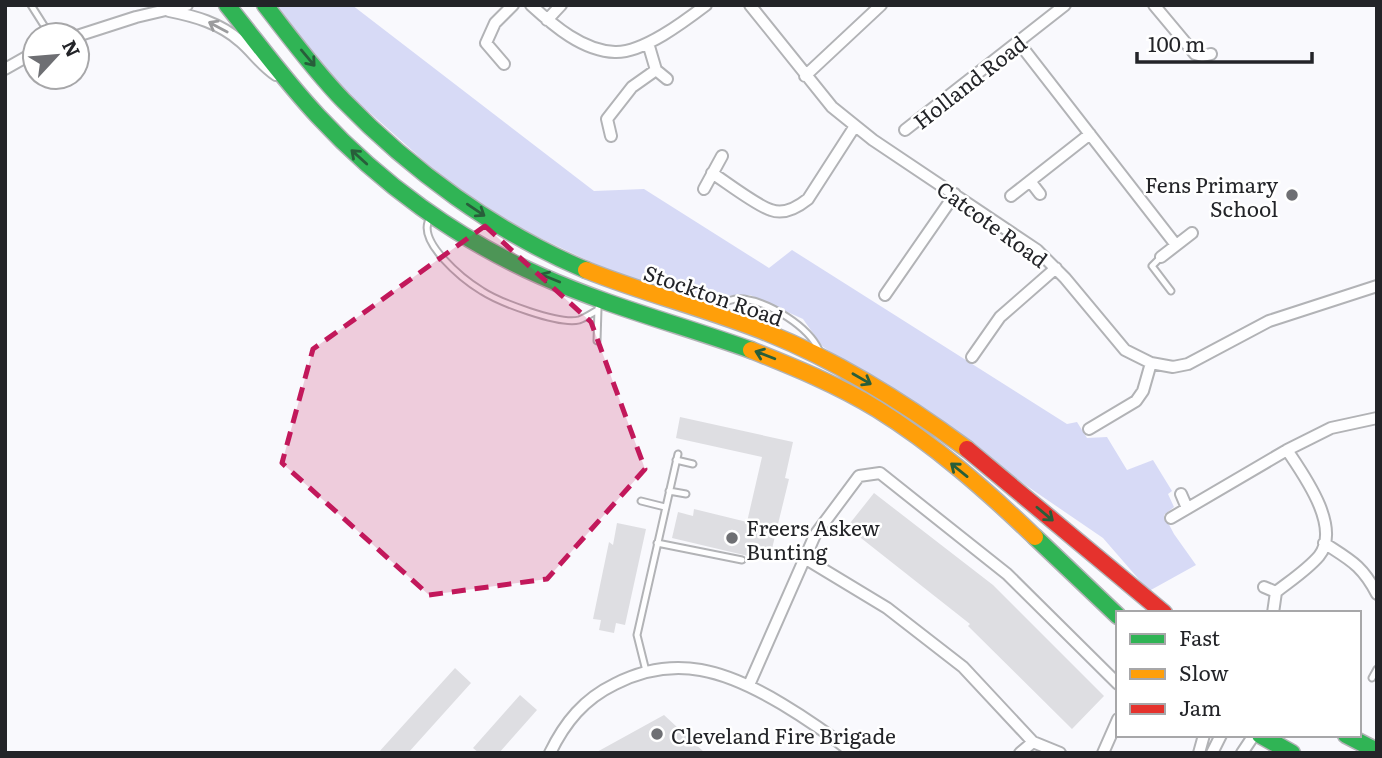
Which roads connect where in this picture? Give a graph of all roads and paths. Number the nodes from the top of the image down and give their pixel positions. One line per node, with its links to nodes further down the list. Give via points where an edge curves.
1 (31, 5): 15 (lane)
2 (187, 5): 13 (street)
3 (227, 5): 26 (highway, Stockton Road)
4 (265, 5): 47 (highway, Stockton Road, one-way to 47, via 353,110 449,191 559,258)
5 (513, 5): 21 (street, via 495,23 486,43)
6 (531, 5): 14 (street)
7 (561, 5): 14 (street)
8 (706, 5): 17 (street)
9 (750, 5): 24 (street, Catcote Road)
10 (881, 5): 24 (street)
11 (1065, 5): 18 (street, Holland Road)
12 (1154, 5): 19 (street, via 1195,54)
13 (171, 8): 16 (street); 26 (street, one-way to 13, via 220,27)
14 (547, 20): 17 (street, via 574,39 617,53)
15 (41, 21)
16 (91, 31)
17 (648, 43): 23 (street)
18 (1019, 43): 28 (street, Holland Road); 29 (street)
19 (1211, 54)
20 (21, 60): 22 (street)
21 (504, 64)
22 (5, 69)
23 (656, 70): 25 (street); 30 (street, via 632,87 601,120)
24 (805, 76): 27 (street, Catcote Road)
25 (667, 79)
26 (290, 84): 38 (highway, Stockton Road, one-way to 26, via 377,173)
27 (855, 126): 32 (street, via 808,199 797,207 771,210); 35 (street, Catcote Road)
28 (905, 130)
29 (1090, 134): 33 (street); 40 (street)
30 (611, 136)
31 (722, 156): 32 (street)
32 (712, 173): 34 (street)
33 (1030, 181): 36 (street); 37 (street)
34 (704, 189)
35 (955, 194): 42 (street, Catcote Road); 45 (street)
36 (1040, 194)
37 (1011, 196)
38 (433, 215): 46 (highway, Stockton Road, one-way to 38, via 517,265); 46 (lane, via 427,223 428,236 446,263 483,292 537,315 578,321)
39 (1192, 233): 40 (street)
40 (1177, 245): 41 (street)
41 (1161, 257): 44 (lane, via 1152,266)
42 (1056, 268): 49 (street, via 1000,317 986,344); 51 (street, Catcote Road, via 1125,350)
43 (1377, 286): 51 (street, Catcote Road, via 1290,313 1188,364)
44 (1171, 291)
45 (885, 295)
46 (599, 304): 48 (lane); 72 (highway, Stockton Road, one-way to 46, via 963,473 874,408 772,357)
47 (708, 312): 50 (highway, Stockton Road); 50 (lane, via 725,301 744,299 770,308 813,338)
48 (597, 341)
49 (972, 356)
50 (822, 358): 70 (highway, Stockton Road, one-way to 70, via 957,441)
51 (1151, 363): 53 (street, via 1136,401)
52 (1377, 418): 54 (street, via 1331,428)
53 (1088, 429)
54 (1287, 450): 61 (street); 64 (street, via 1319,501)
55 (693, 464): 56 (lane, via 677,457)
56 (669, 491): 57 (lane); 60 (lane)
57 (686, 494)
58 (1181, 494): 61 (street)
59 (641, 501): 60 (lane)
60 (665, 507): 63 (lane)
61 (1187, 508): 62 (street)
62 (1171, 518)
63 (657, 543): 66 (lane); 74 (lane, via 637,635)
64 (1324, 543): 68 (street, via 1320,554); 69 (street, via 1354,561)
65 (806, 559): 76 (street, via 815,535 859,476 880,473 1007,574); 77 (street); 83 (street, via 887,608 964,667)
66 (742, 560)
67 (1264, 587): 68 (street)
68 (1276, 592): 71 (street)
69 (1377, 594)
70 (1162, 611)
71 (1273, 611)
72 (1116, 614)
73 (1377, 669): 75 (lane)
74 (646, 671): 77 (street, via 687,667 717,672); 85 (street, via 588,700 560,732)
75 (1372, 678)
76 (1116, 682)
77 (748, 685): 86 (street)
78 (1116, 724): 89 (street)
79 (1220, 737): 90 (street)
80 (1253, 737): 91 (street)
81 (1264, 737): 92 (highway)
82 (1350, 737): 84 (highway)
83 (1033, 742): 87 (street); 88 (street)
84 (1377, 751)
85 (551, 753)
86 (853, 753)
87 (1020, 753)
88 (1060, 753)
89 (1103, 753)
90 (1212, 753)
91 (1242, 753)
92 (1293, 753)

